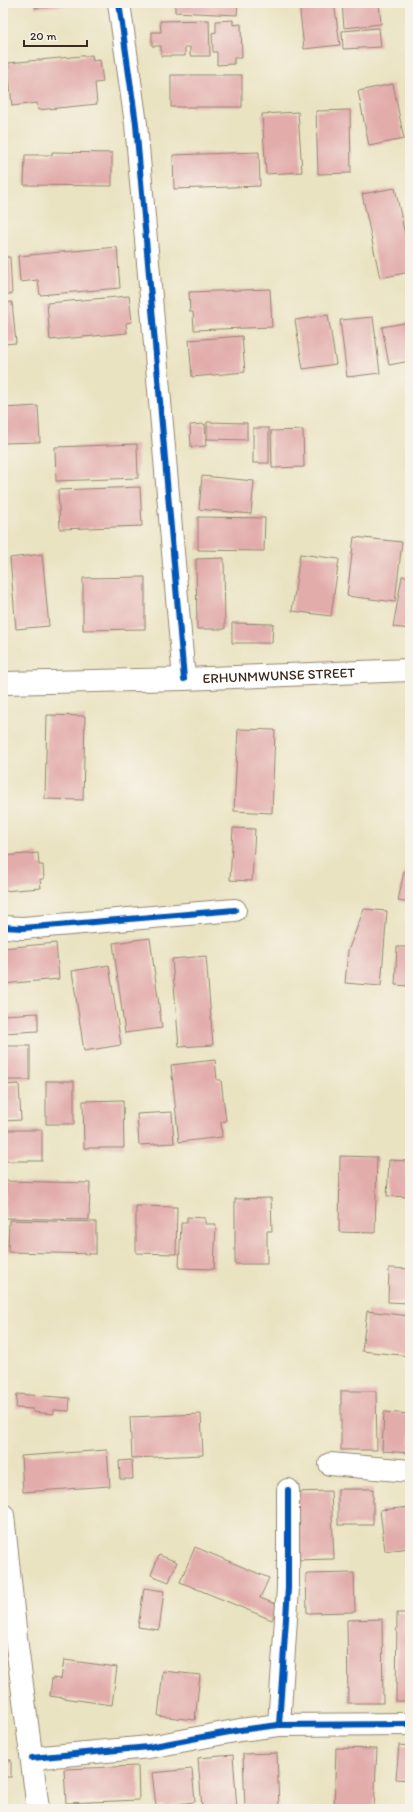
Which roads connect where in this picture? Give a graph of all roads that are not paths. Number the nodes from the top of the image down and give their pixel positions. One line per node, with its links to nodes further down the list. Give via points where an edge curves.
1 (119, 3): 3 (street, via 136,124)
2 (410, 670): 3 (street, ERHUNMWUNSE STREET)
3 (184, 678): 4 (street, ERHUNMWUNSE STREET)
4 (3, 683)
5 (235, 910): 6 (street, via 23,928)
6 (3, 927)
7 (330, 1464): 8 (street)
8 (410, 1471)
9 (288, 1490): 13 (street, via 288,1588)
10 (3, 1515): 11 (street)
11 (9, 1640): 14 (street)
12 (410, 1724): 13 (street)
13 (279, 1725): 14 (street, via 149,1747)
14 (32, 1758): 15 (street)
15 (38, 1809)

